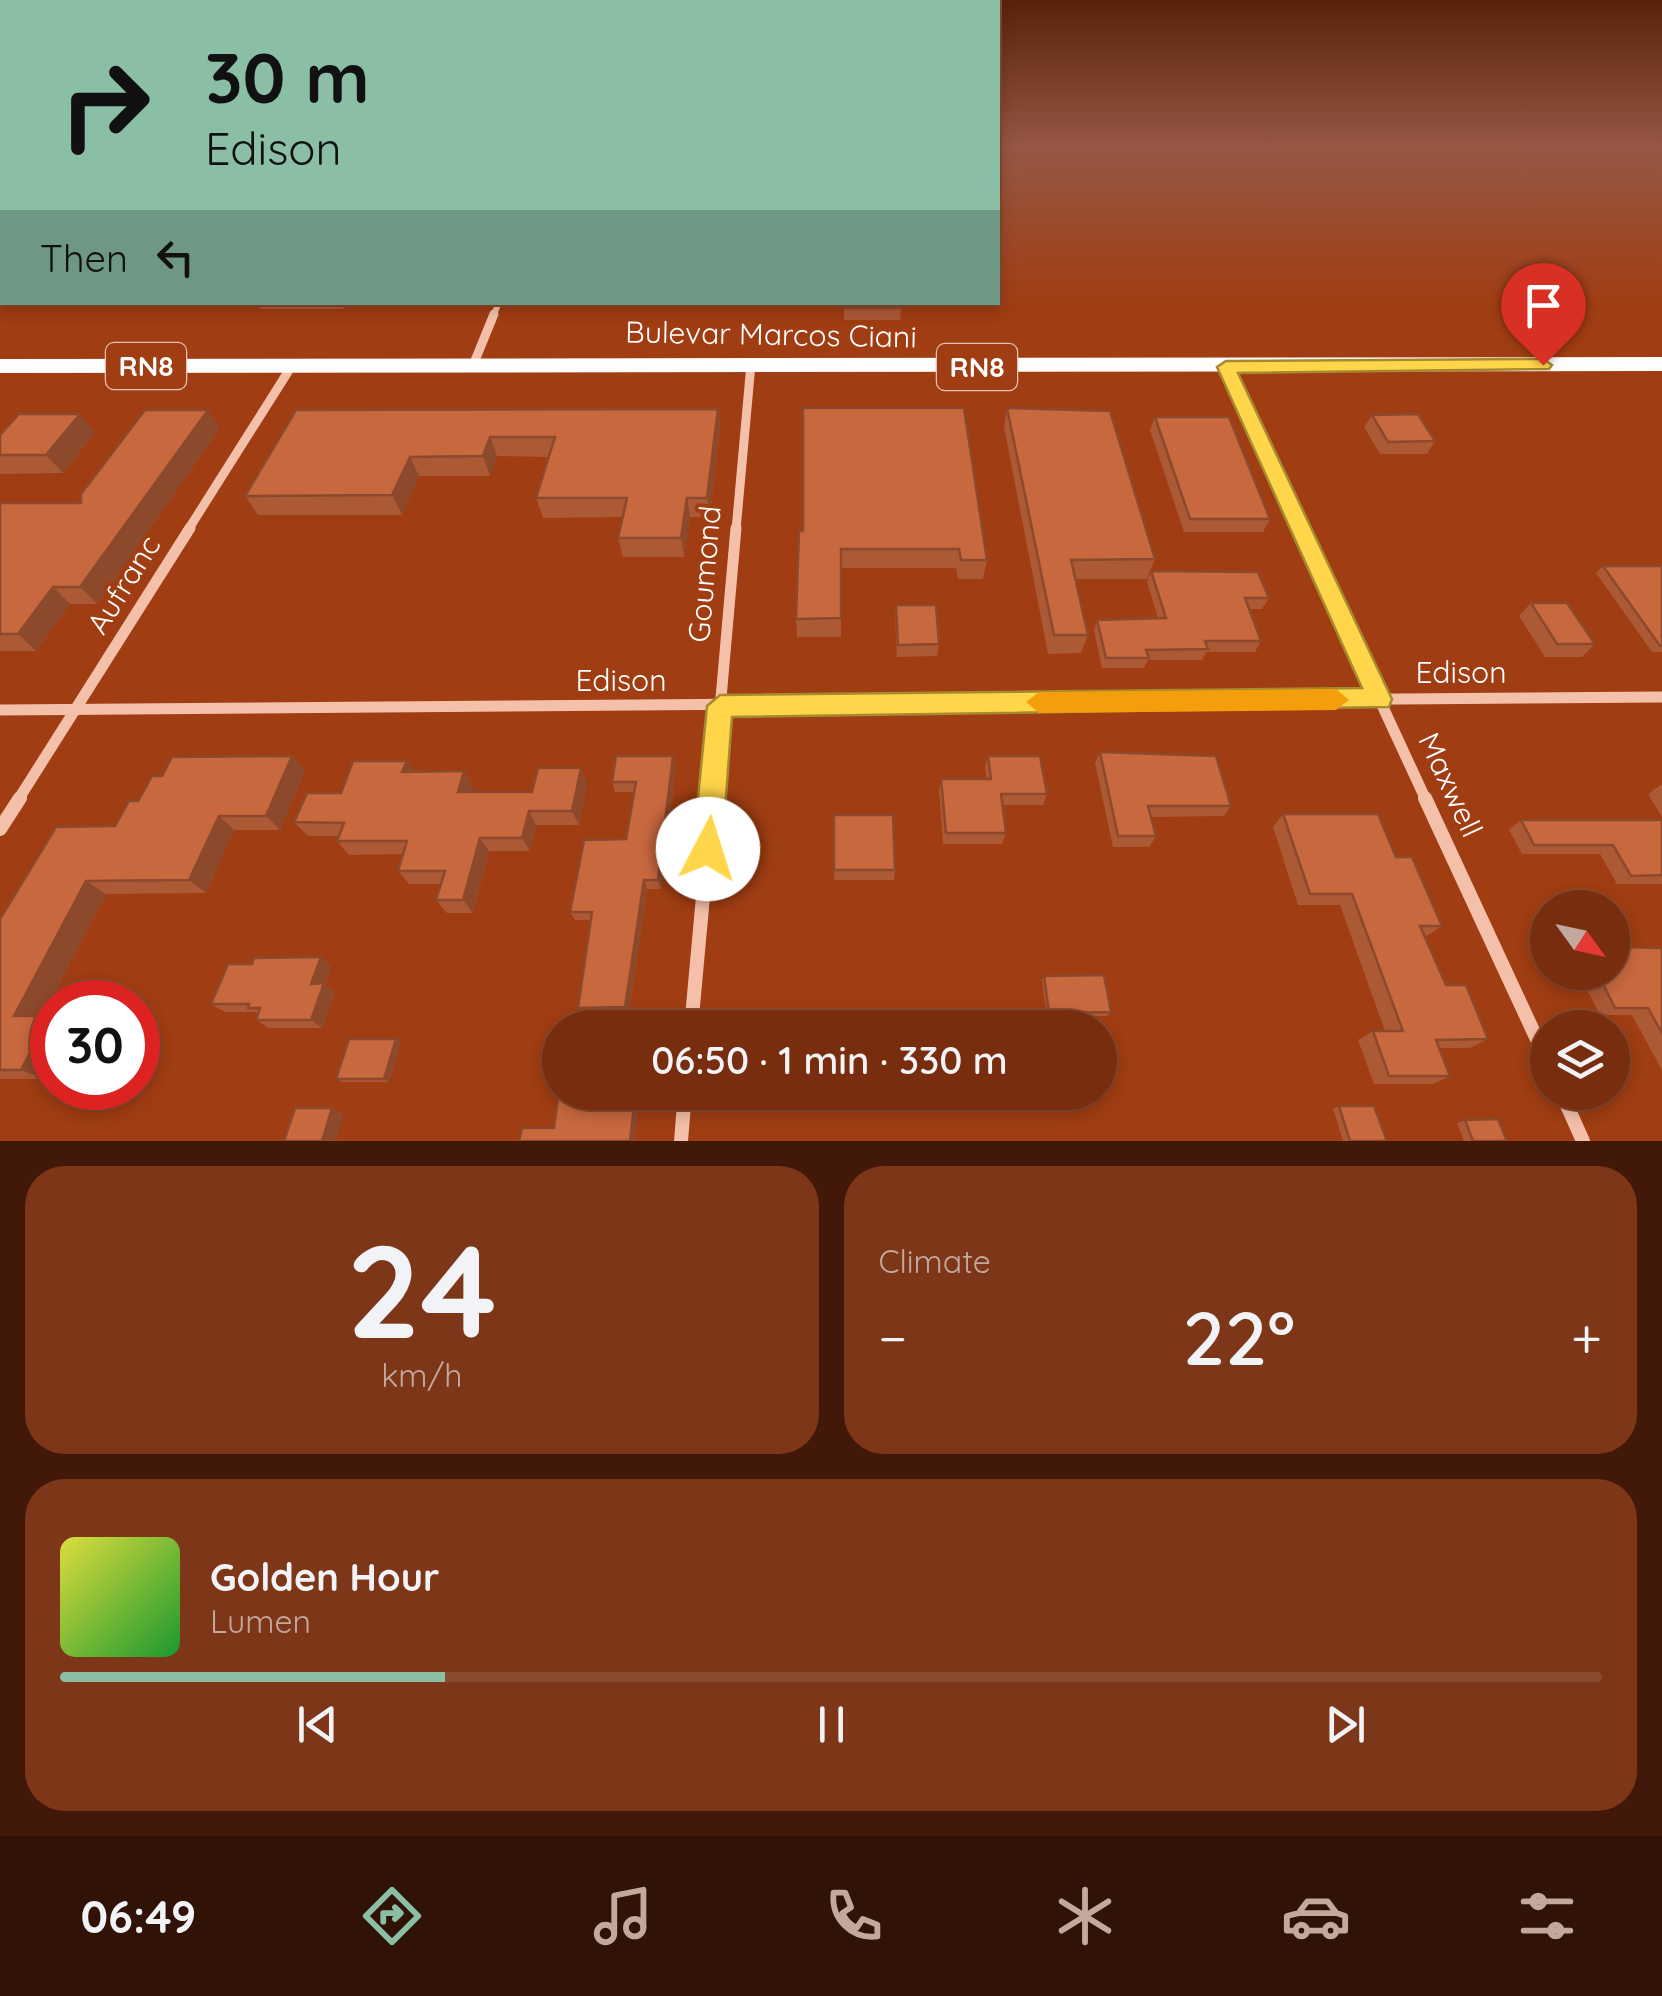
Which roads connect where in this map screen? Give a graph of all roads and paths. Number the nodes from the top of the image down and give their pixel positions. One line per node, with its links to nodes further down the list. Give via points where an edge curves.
1 (499, 305): 2 (street)
2 (474, 363): 3 (highway, Bulevar Marcos Ciani / RN8); 6 (highway, Bulevar Marcos Ciani / RN8)
3 (751, 364): 7 (highway, Bulevar Marcos Ciani / RN8); 10 (street, Goumond)
4 (1662, 364): 7 (highway, Bulevar Marcos Ciani / RN8)
5 (0, 366): 6 (highway, Bulevar Marcos Ciani / RN8)
6 (291, 367): 12 (street, Aufranc)
7 (1226, 367): 9 (street, Maxwell)
8 (1662, 696): 9 (street, Edison)
9 (1380, 699): 10 (street, Edison); 15 (street, Maxwell)
10 (720, 706): 12 (street, Edison); 14 (street, Goumond)
11 (0, 710): 12 (street, Edison)
12 (75, 710): 13 (street, Aufranc)
13 (0, 829)
14 (693, 1010)
15 (1530, 1024)
16 (684, 1110): 18 (street)
17 (1569, 1110): 19 (street)
18 (681, 1141)
19 (1584, 1141)

